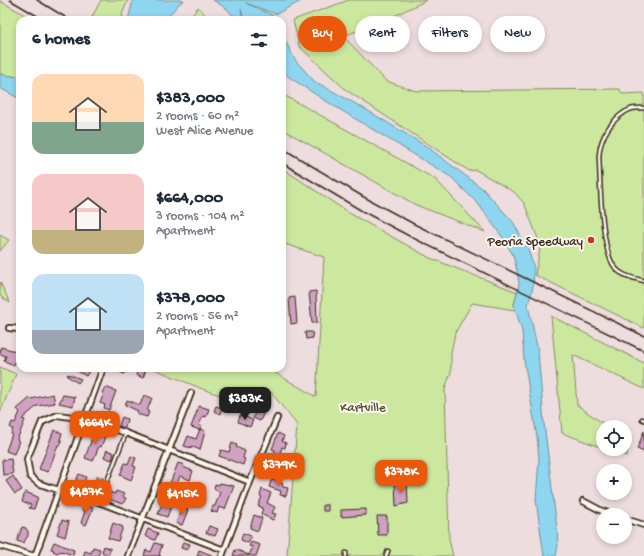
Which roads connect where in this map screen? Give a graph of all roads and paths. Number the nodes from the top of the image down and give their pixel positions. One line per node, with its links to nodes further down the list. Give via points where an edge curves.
1 (644, 108): 2 (lane, via 632,109 618,117 606,131 599,148 602,212 607,250 614,266 624,275)
2 (644, 281)
3 (9, 328): 4 (street)
4 (16, 329)
5 (102, 372): 8 (street)
6 (191, 393): 10 (street)
7 (277, 418): 11 (street)
8 (85, 419): 9 (street); 12 (street); 12 (street, via 58,415 42,422 27,459 30,476 38,483)
9 (126, 433): 10 (street); 14 (lane)
10 (168, 450): 11 (street); 16 (street)
11 (250, 482): 20 (street)
12 (59, 490): 14 (street); 22 (street)
13 (583, 501): 15 (street)
14 (99, 502): 16 (street)
15 (596, 508)
16 (142, 520): 20 (street); 23 (street)
17 (632, 521): 18 (street)
18 (644, 525)
19 (0, 546): 22 (street)
20 (224, 550): 24 (street)
21 (388, 551): 25 (lane)
22 (35, 556)
23 (128, 556)
24 (222, 556)
25 (386, 556)

